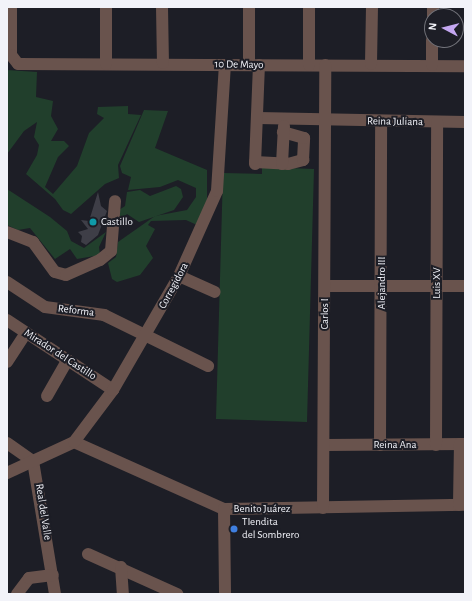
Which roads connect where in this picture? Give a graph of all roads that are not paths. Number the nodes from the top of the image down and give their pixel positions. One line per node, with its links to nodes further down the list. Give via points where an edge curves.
1 (11, 7): 7 (street)
2 (106, 7): 10 (street)
3 (162, 7): 9 (street)
4 (249, 7): 13 (street)
5 (309, 7): 14 (street)
6 (372, 7): 11 (street)
7 (9, 26): 10 (street, 10 De Mayo, via 14,61 27,64)
8 (432, 48): 16 (street)
9 (163, 63): 10 (street, 10 De Mayo); 12 (street, 10 De Mayo)
10 (106, 64)
11 (371, 64): 15 (street, 10 De Mayo); 16 (street, 10 De Mayo)
12 (225, 65): 13 (street, 10 De Mayo); 28 (street, Corregidora, via 216,191)
13 (254, 65): 14 (street, 10 De Mayo); 18 (street)
14 (309, 65): 15 (street, 10 De Mayo)
15 (325, 65): 20 (street, Carlos I)
16 (432, 65): 17 (street, 10 De Mayo)
17 (465, 66)
18 (258, 118): 19 (street, Reina Juliana); 25 (street, via 255,163)
19 (284, 119): 20 (street, Reina Juliana); 24 (street)
20 (325, 120): 21 (street, Reina Juliana); 30 (street, Carlos I)
21 (382, 122): 22 (street, Reina Juliana); 31 (street, Alejandro III)
22 (437, 122): 23 (street, Reina Juliana); 32 (street, Luis XV)
23 (465, 122)
24 (283, 132): 25 (street); 25 (street, via 302,135 305,142 300,163)
25 (282, 164)
26 (115, 201): 27 (street, via 111,251 100,260 66,275 56,272 33,242)
27 (7, 232)
28 (179, 276): 34 (street); 37 (street, Corregidora)
29 (7, 282): 37 (street, Reforma, via 45,307 104,315)
30 (325, 286): 31 (street); 48 (street, Carlos I)
31 (382, 286): 32 (street); 45 (street, Alejandro III)
32 (438, 286): 33 (street); 46 (street, Luis XV)
33 (465, 286)
34 (215, 292)
35 (7, 320): 36 (street, Mirador del Castillo)
36 (26, 333): 38 (street, Mirador del Castillo); 39 (street)
37 (147, 336): 40 (street, Reforma); 41 (street, Corregidora)
38 (67, 361): 41 (street, Mirador del Castillo); 42 (street)
39 (7, 362)
40 (208, 366)
41 (113, 390): 43 (street, Corregidora)
42 (46, 396)
43 (74, 442): 49 (street, Corregidora); 53 (street, Benito Juárez)
44 (7, 443): 49 (street)
45 (380, 444): 46 (street, Reina Ana); 48 (street, Reina Ana)
46 (436, 444): 47 (street, Reina Ana)
47 (462, 444): 51 (street)
48 (325, 445): 52 (street, Carlos I)
49 (33, 461): 50 (street, Corregidora); 56 (street, Real del Valle)
50 (7, 473)
51 (462, 505): 52 (street, Benito Juárez)
52 (323, 508): 53 (street, Benito Juárez)
53 (224, 509): 61 (street)
54 (88, 554): 55 (street)
55 (121, 566): 59 (street); 60 (street)
56 (53, 575): 57 (street, via 29,578); 58 (street, Real del Valle)
57 (16, 594)
58 (55, 594)
59 (123, 594)
60 (177, 594)
61 (225, 594)

